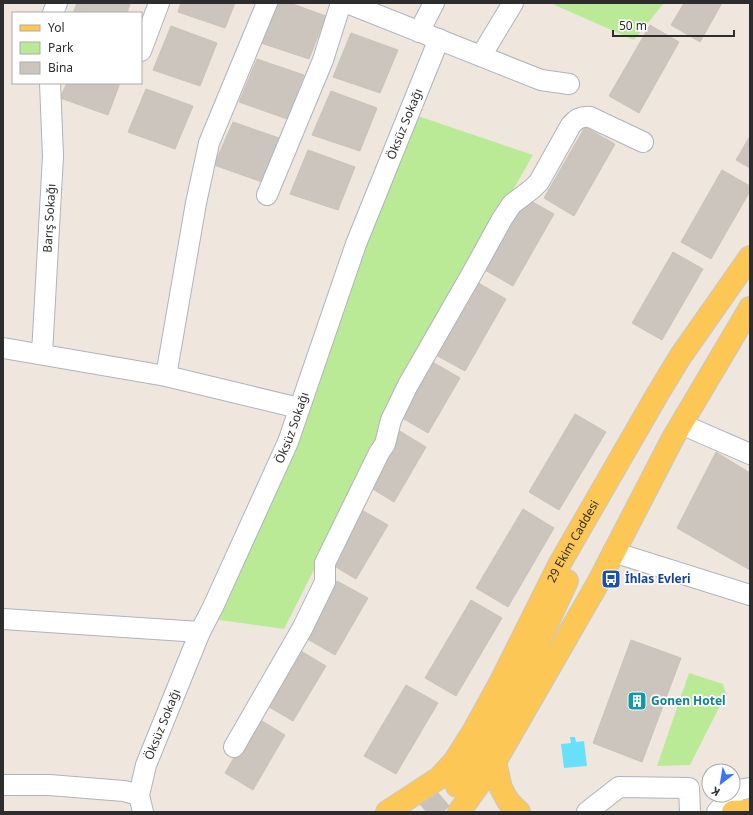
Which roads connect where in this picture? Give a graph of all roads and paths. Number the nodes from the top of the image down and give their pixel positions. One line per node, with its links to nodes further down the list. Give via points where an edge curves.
1 (58, 3): 8 (street)
2 (159, 3): 11 (street)
3 (267, 3): 21 (street, via 209,143)
4 (342, 3): 16 (street, via 324,60)
5 (347, 3): 9 (street)
6 (434, 3): 9 (street)
7 (513, 3): 12 (street)
8 (54, 12)
9 (419, 32): 10 (street)
10 (439, 40): 12 (street); 22 (street, Öksüz Sokağı, via 356,244)
11 (142, 48)
12 (481, 56): 14 (street, via 541,80)
13 (50, 84): 20 (street, Barış Sokağı, via 53,156)
14 (569, 84)
15 (643, 142): 30 (street, via 590,117 578,118 571,125 539,182 512,204 408,385 391,420 385,444 325,563 325,582 302,629)
16 (267, 195)
17 (750, 257): 25 (main road, 29 Ekim Caddesi, via 680,358)
18 (750, 308): 23 (main road)
19 (3, 348): 20 (street)
20 (42, 354): 21 (street)
21 (166, 376): 22 (street)
22 (299, 408): 29 (street, Öksüz Sokağı, via 288,442)
23 (681, 424): 24 (street); 26 (main road)
24 (750, 454)
25 (622, 455): 33 (main road, via 596,519 520,680 480,754); 37 (main road, 29 Ekim Caddesi, via 559,565 500,683 454,762 439,778)
26 (613, 552): 27 (street); 31 (main road, via 598,583)
27 (750, 595)
28 (3, 620): 29 (street)
29 (200, 632): 35 (street, Öksüz Sokağı, via 146,765)
30 (234, 747)
31 (495, 762): 38 (main road); 39 (main road, via 508,801)
32 (3, 785): 35 (street, via 49,785 124,791)
33 (457, 786)
34 (750, 788): 42 (street, via 738,790)
35 (141, 804)
36 (750, 811): 43 (main road)
37 (387, 812)
38 (459, 812)
39 (519, 812)
40 (587, 812): 41 (street, via 620,787 690,788)
41 (690, 812)
42 (718, 812)
43 (734, 812)

